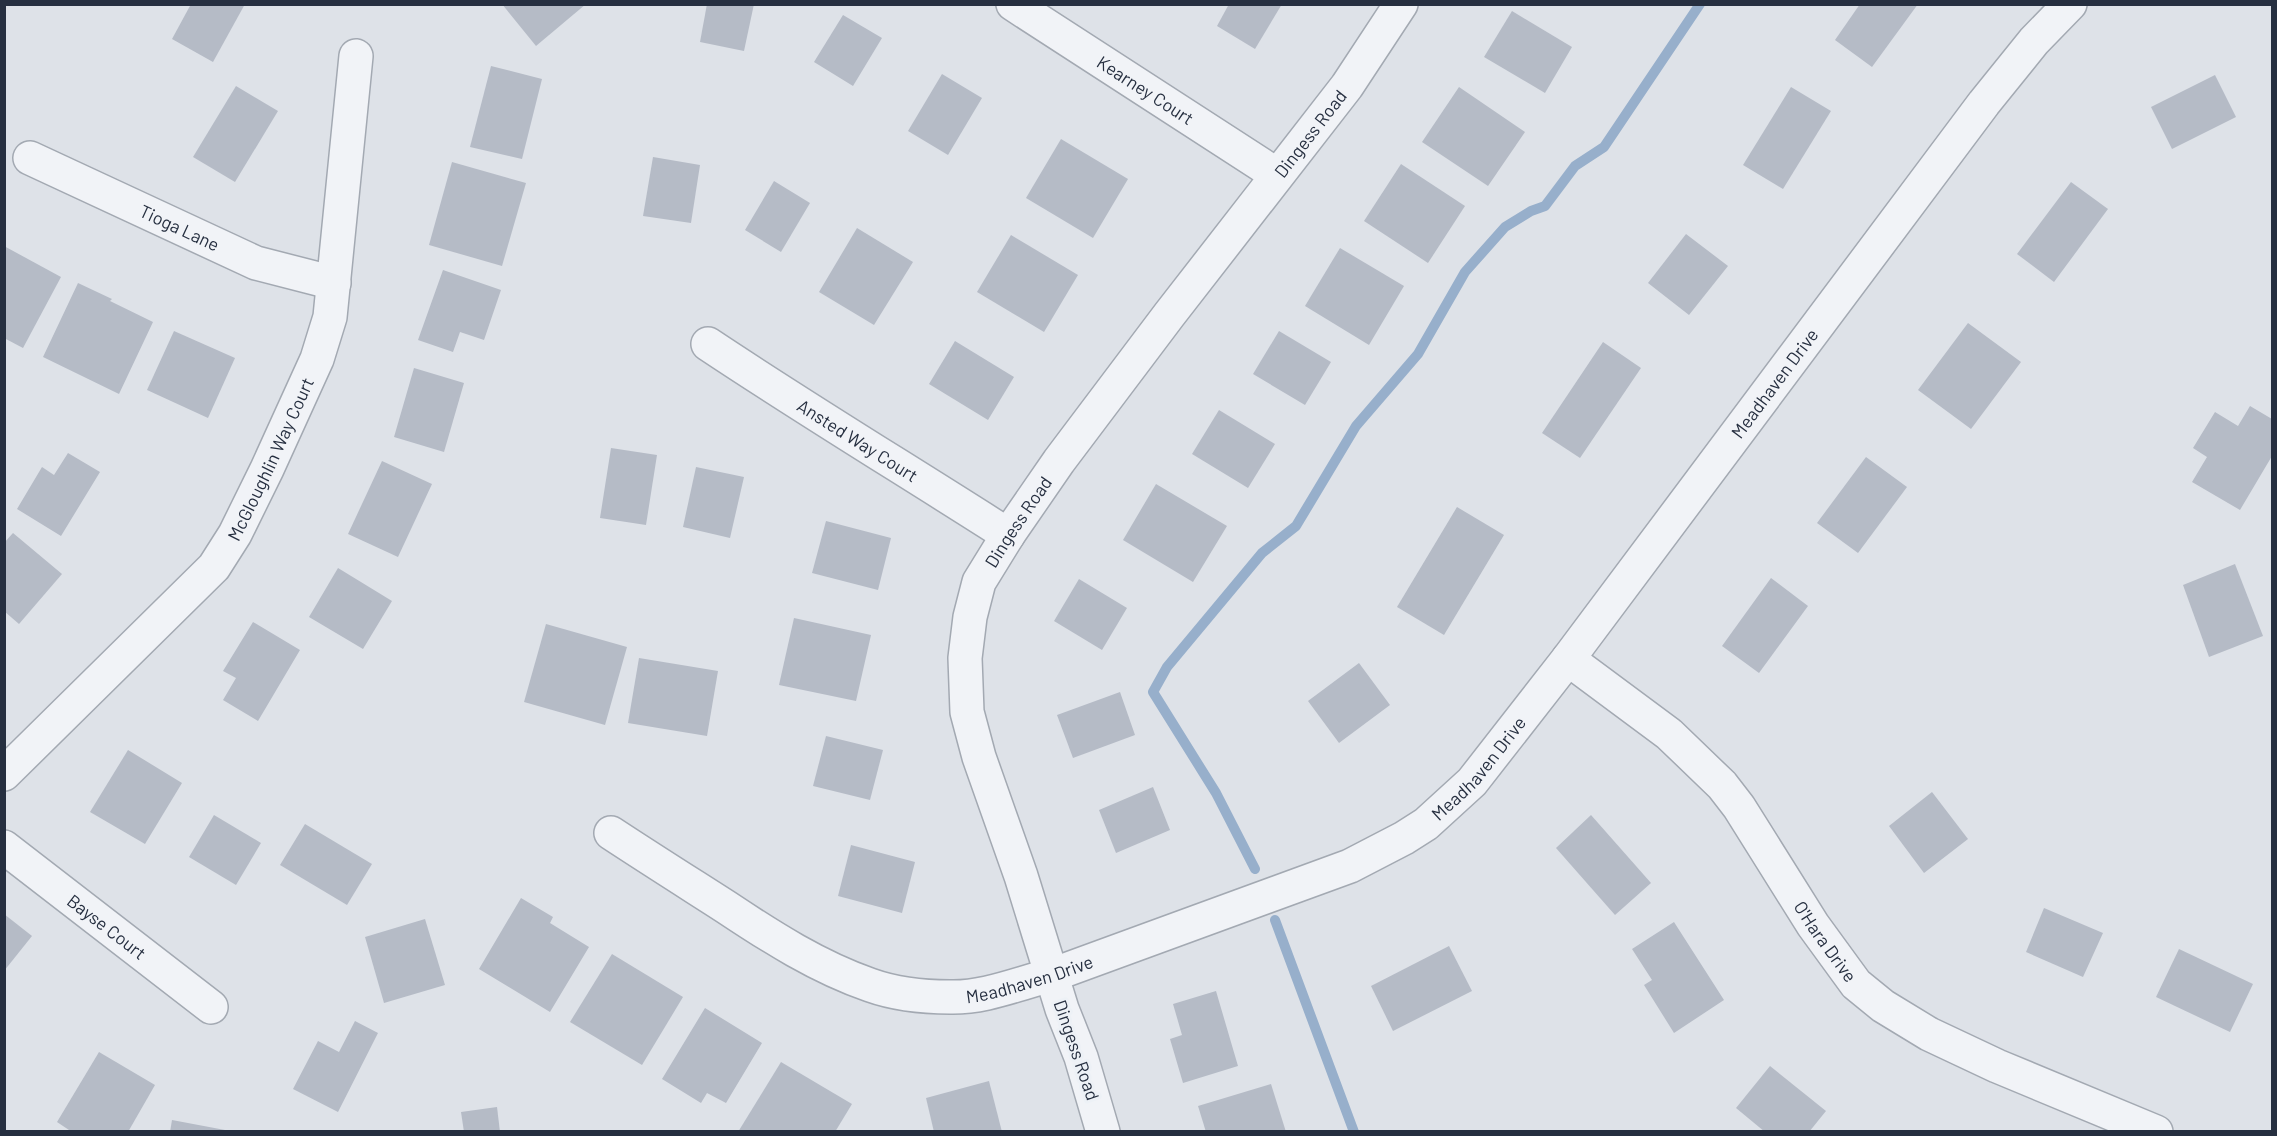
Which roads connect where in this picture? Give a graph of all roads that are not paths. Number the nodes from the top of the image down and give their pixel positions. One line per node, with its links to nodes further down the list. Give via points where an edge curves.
1 (1013, 4): 6 (street, Kearney Court)
2 (1401, 4): 6 (street, Dingess Road, via 1347,86)
3 (2070, 4): 10 (street, Meadhaven Drive, via 1984,103)
4 (356, 56): 7 (street, McGloughlin Way Court)
5 (30, 158): 7 (street, Tioga Lane, via 256,263)
6 (1277, 175): 9 (street, Dingess Road, via 1059,461)
7 (334, 283): 11 (street, McGloughlin Way Court, via 330,317 317,359 235,534 214,567)
8 (708, 344): 9 (street, Ansted Way Court)
9 (1008, 535): 14 (street, Dingess Road, via 979,582 970,617 965,658 967,712)
10 (1568, 659): 14 (street, Meadhaven Drive, via 1472,782 1426,824 1404,838 1350,866); 17 (street, O'Hara Drive, via 1669,734 1722,785 1813,925 1856,984 1883,1006 1929,1034 1997,1066)
11 (4, 774)
12 (611, 833): 14 (street, Meadhaven Drive, via 779,941 871,986 952,998 989,993)
13 (4, 847): 15 (street, Bayse Court)
14 (1052, 975): 16 (street, Dingess Road, via 1082,1057)
15 (211, 1007)
16 (1103, 1131)
17 (2156, 1131)

